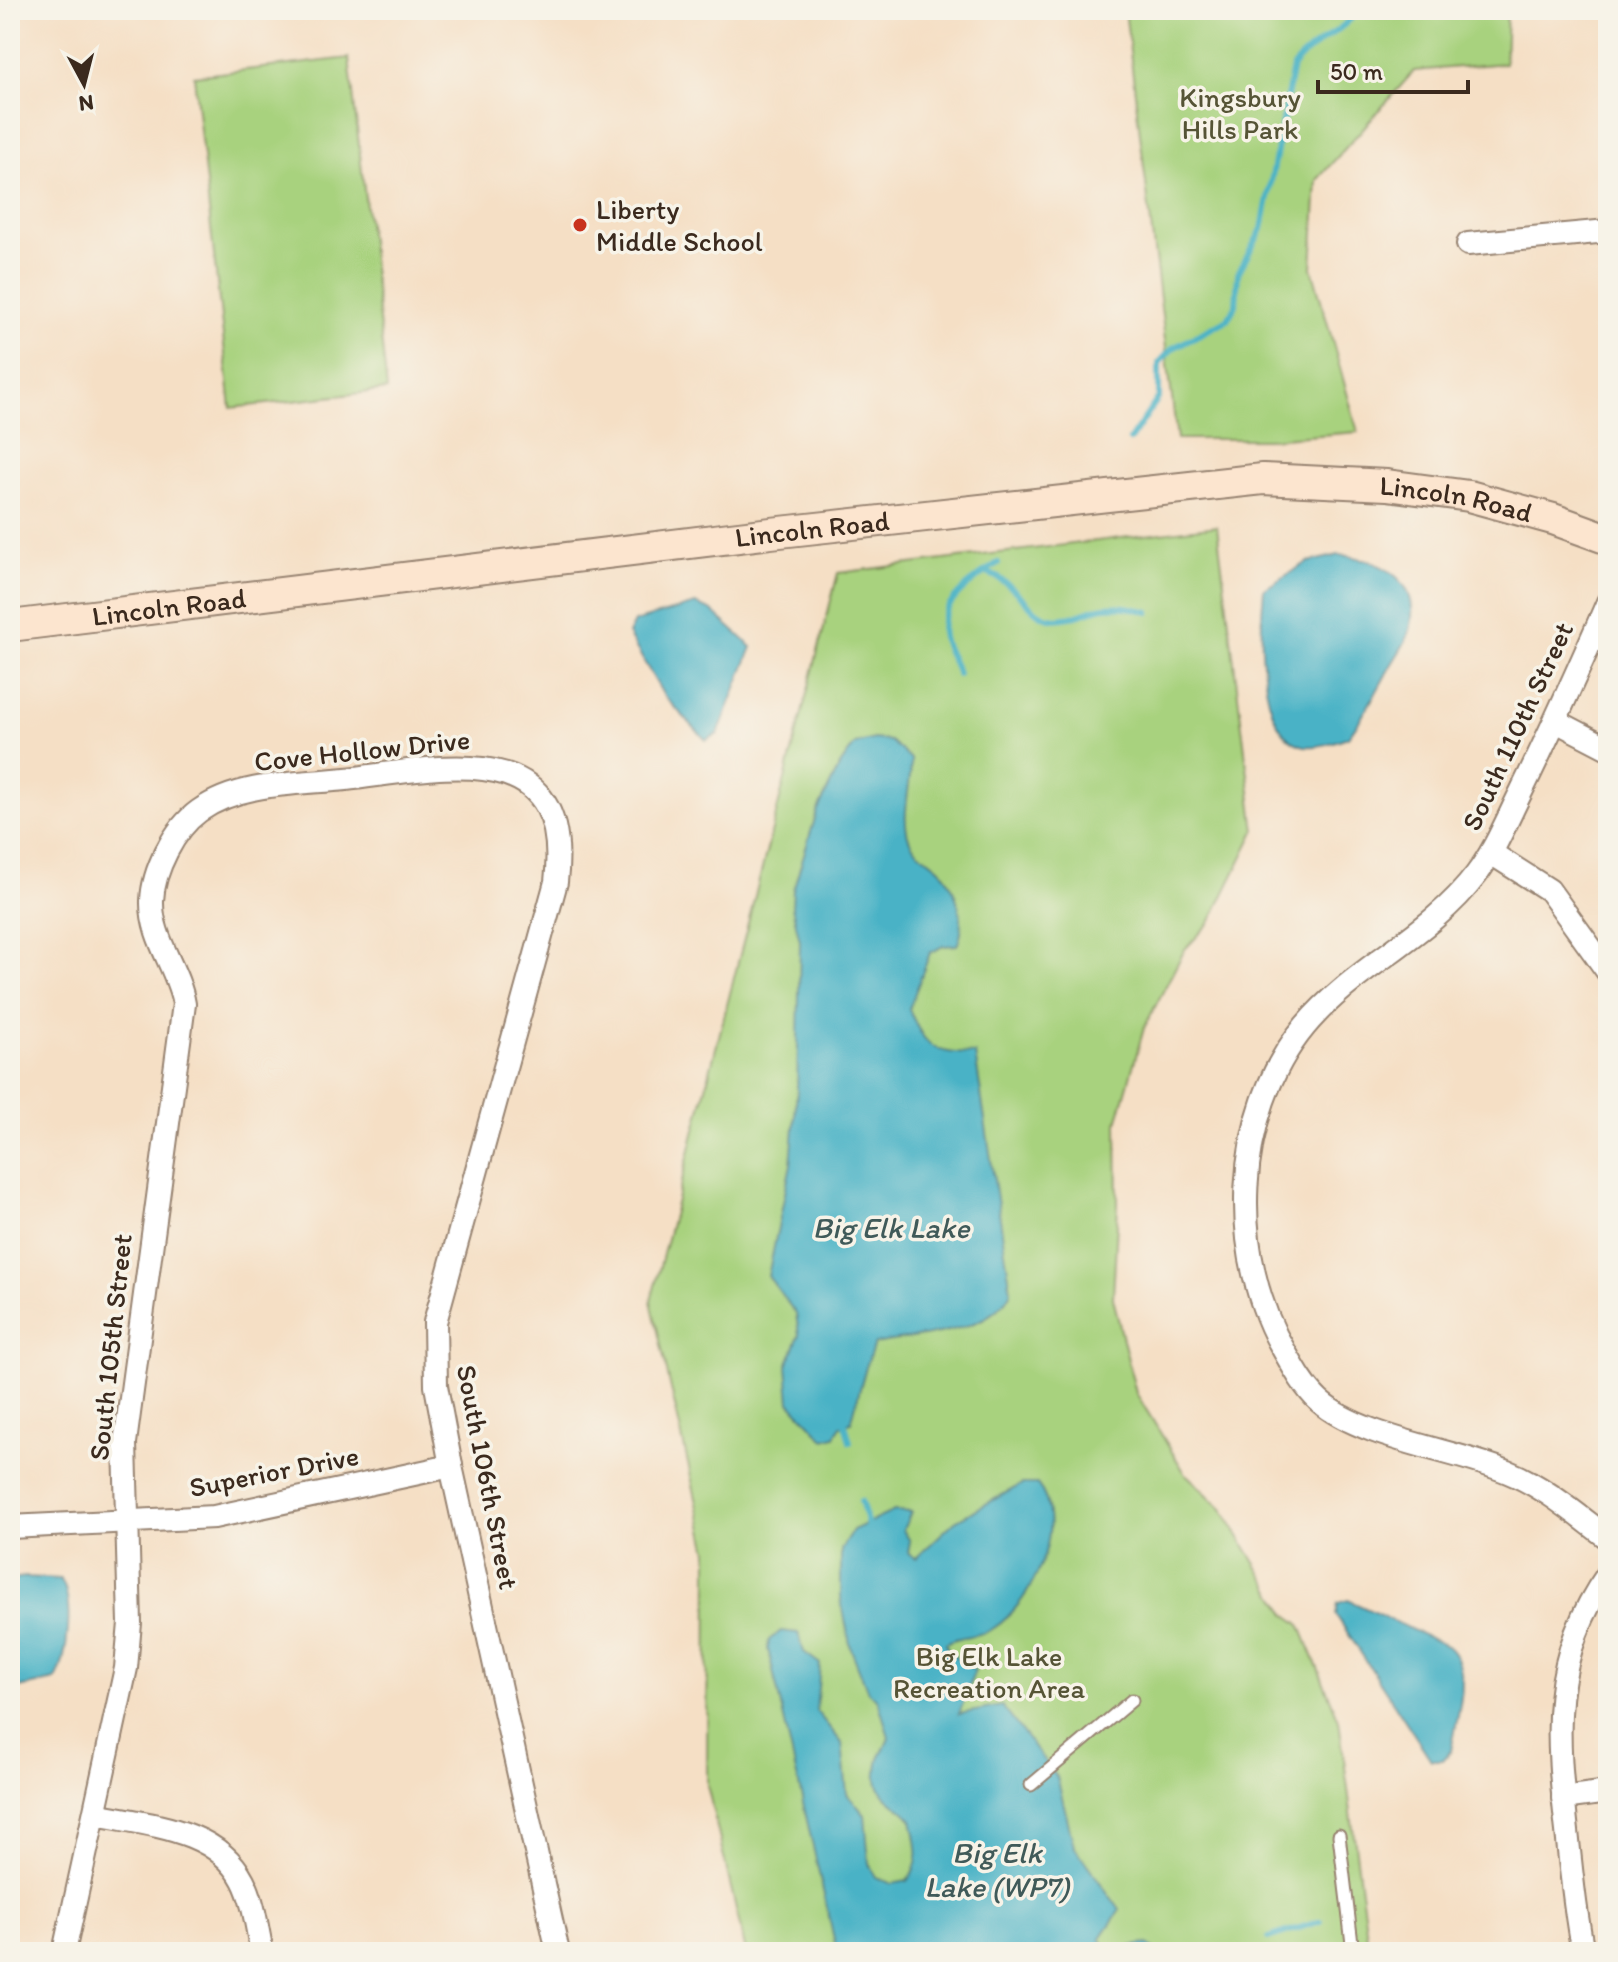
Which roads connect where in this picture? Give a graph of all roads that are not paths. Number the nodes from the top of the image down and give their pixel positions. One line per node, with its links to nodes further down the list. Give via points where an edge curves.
1 (1608, 231): 2 (street)
2 (1468, 244)
3 (1608, 539): 5 (street, Lincoln Road, via 1469,496 1387,485 1263,479 785,531)
4 (1608, 602): 6 (street, South 110th Street)
5 (10, 626)
6 (1556, 721): 7 (street); 10 (street, South 110th Street)
7 (1608, 748)
8 (532, 789): 9 (street, Cove Hollow Drive, via 511,775 466,765 234,793); 12 (street, South 106th Street, via 548,809 558,859 556,882 435,1322 436,1386)
9 (198, 812): 13 (street, South 105th Street, via 176,835 152,900 156,935 181,984 184,1004 125,1443)
10 (1491, 853): 11 (street, South 110th Street, via 1549,890); 15 (street, via 1451,905 1342,987 1304,1027 1273,1077 1254,1134 1245,1189 1251,1258 1274,1334 1319,1401 1370,1427 1533,1482)
11 (1608, 972)
12 (451, 1466): 13 (street, Superior Drive, via 214,1517); 25 (street, South 106th Street)
13 (129, 1522): 14 (street, Superior Drive); 21 (street, South 105th Street, via 126,1668)
14 (10, 1527)
15 (1608, 1538)
16 (1608, 1574): 20 (street, via 1585,1606 1562,1673 1557,1737)
17 (1132, 1700): 18 (lane)
18 (1031, 1785)
19 (1608, 1792): 20 (street)
20 (1563, 1798): 27 (street)
21 (96, 1814): 23 (street, South 105th Street); 24 (street, via 183,1832 209,1844 243,1880)
22 (1339, 1835): 26 (lane)
23 (64, 1952)
24 (262, 1952)
25 (558, 1952)
26 (1353, 1952)
27 (1583, 1952)

